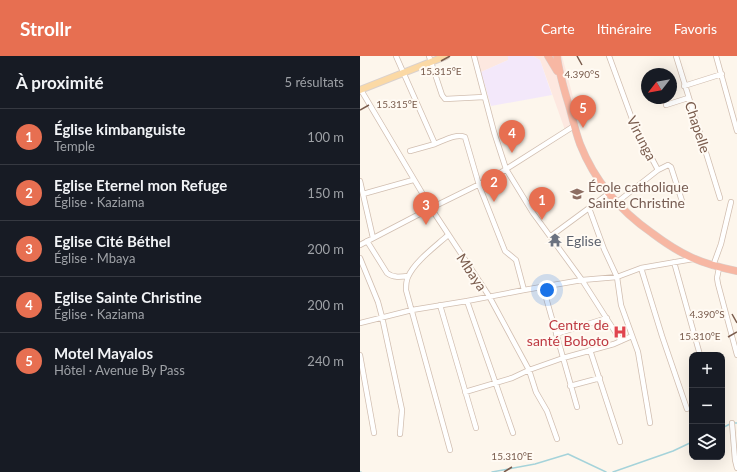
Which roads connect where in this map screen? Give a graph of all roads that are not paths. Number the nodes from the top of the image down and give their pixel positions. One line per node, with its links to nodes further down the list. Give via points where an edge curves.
1 (396, 56): 10 (street)
2 (446, 56): 9 (main road)
3 (474, 56): 15 (street)
4 (548, 56): 12 (highway)
5 (556, 56): 12 (highway)
6 (609, 56): 23 (street, Virunga, via 635,127)
7 (676, 56): 13 (street, Chapelle)
8 (716, 56): 11 (street)
9 (430, 59): 10 (main road); 15 (street, via 445,99)
10 (404, 73): 14 (main road); 20 (street)
11 (722, 74): 13 (street); 19 (street)
12 (561, 78): 18 (highway)
13 (684, 86): 16 (street, Chapelle)
14 (360, 90): 24 (street, Mbaya)
15 (484, 97): 22 (street)
16 (688, 98): 17 (street); 29 (street, Chapelle)
17 (666, 105)
18 (574, 126): 22 (street); 28 (highway, via 580,146)
19 (737, 131)
20 (435, 144): 21 (street); 26 (street, via 451,138 465,137)
21 (410, 151)
22 (506, 169): 26 (street); 36 (street, via 533,213)
23 (658, 170): 30 (street, via 668,165 672,167); 32 (street, Virunga)
24 (413, 180): 27 (street); 33 (street, Mbaya)
25 (360, 181): 27 (street)
26 (479, 185): 33 (street); 50 (street, via 505,251 516,260)
27 (363, 194): 37 (street)
28 (608, 194): 32 (highway); 34 (street)
29 (720, 198)
30 (682, 201)
31 (731, 202): 43 (street)
32 (616, 203): 41 (highway, via 635,222 673,249)
33 (430, 208): 35 (street, Mbaya); 37 (street)
34 (589, 208): 36 (street); 47 (street)
35 (448, 235): 46 (street, via 421,259); 51 (street, Mbaya)
36 (551, 236): 48 (street)
37 (373, 238): 38 (street)
38 (367, 241): 39 (street); 46 (street, via 390,276)
39 (360, 245)
40 (360, 258): 55 (street)
41 (693, 259): 42 (street, Mbaya); 43 (highway)
42 (674, 262): 44 (street, Mbaya); 62 (street)
43 (716, 267): 45 (highway); 64 (street, via 718,284)
44 (641, 268): 47 (street, Mbaya); 72 (street)
45 (737, 271)
46 (408, 276): 54 (street, via 406,290)
47 (617, 277): 48 (street, Mbaya); 59 (street, via 621,305)
48 (582, 280): 49 (street, Mbaya); 56 (street)
49 (542, 287): 50 (street, Mbaya); 58 (street)
50 (524, 290): 51 (street, Mbaya)
51 (489, 296): 52 (street); 66 (street)
52 (467, 301): 53 (street); 68 (street)
53 (440, 305): 54 (street); 70 (street)
54 (412, 310): 55 (street); 81 (street)
55 (382, 317): 57 (street); 78 (street, via 402,410)
56 (607, 318): 58 (street); 60 (street)
57 (360, 323)
58 (556, 334): 65 (street)
59 (632, 336): 60 (street); 73 (street, via 638,352)
60 (621, 341): 61 (street)
61 (590, 350): 65 (street); 67 (street)
62 (699, 352)
63 (360, 355): 76 (street)
64 (737, 355)
65 (563, 358): 66 (street); 69 (street)
66 (529, 370): 68 (street); 79 (street)
67 (600, 378): 69 (street); 80 (street)
68 (496, 383): 70 (street); 77 (street)
69 (570, 386): 71 (street)
70 (465, 392): 75 (street)
71 (577, 407)
72 (687, 409)
73 (650, 423)
74 (732, 424): 82 (street)
75 (476, 428)
76 (374, 433)
77 (513, 433)
78 (400, 434)
79 (557, 439)
80 (620, 442)
81 (450, 450)
82 (737, 468)

